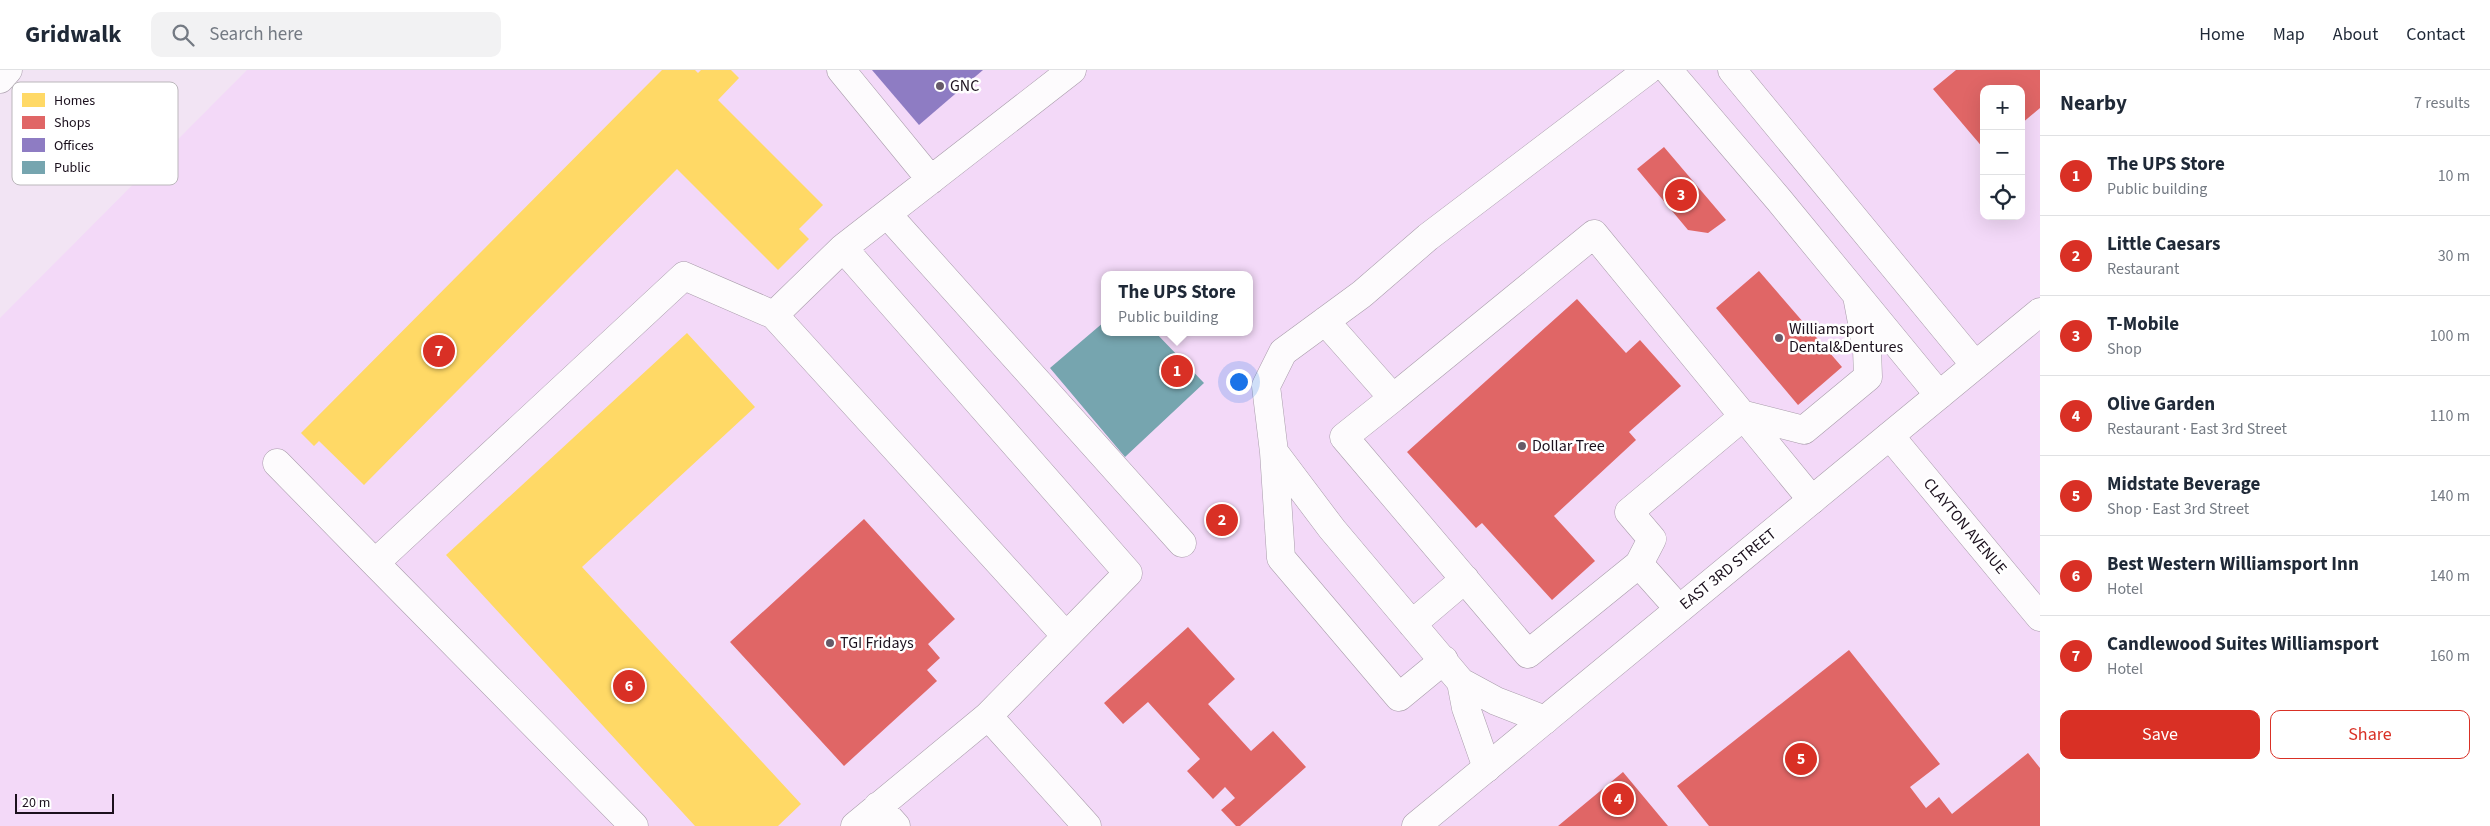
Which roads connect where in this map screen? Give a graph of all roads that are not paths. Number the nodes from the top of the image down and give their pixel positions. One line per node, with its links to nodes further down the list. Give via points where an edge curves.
1 (8, 70): 7 (main road)
2 (841, 70): 8 (main road)
3 (1072, 70): 8 (main road)
4 (1648, 70): 14 (main road, via 1436,231)
5 (1668, 70): 11 (main road)
6 (1732, 70): 15 (main road)
7 (0, 79)
8 (931, 180): 9 (main road)
9 (887, 214): 10 (main road); 23 (main road)
10 (843, 248): 13 (main road); 30 (main road, via 1128,573)
11 (1857, 294): 16 (main road); 18 (main road, via 1867,349 1868,377 1804,430)
12 (2040, 312): 15 (main road, EAST 3RD STREET)
13 (774, 315): 24 (main road, via 684,276); 30 (main road)
14 (1325, 321): 17 (main road); 20 (main road, via 1283,352 1266,386)
15 (1975, 365): 16 (main road, EAST 3RD STREET)
16 (1939, 395): 19 (main road, EAST 3RD STREET)
17 (1392, 398): 18 (main road, via 1594,234); 26 (main road, via 1344,437)
18 (1745, 415): 22 (main road); 25 (main road, via 1629,512 1652,539)
19 (1890, 436): 22 (main road, EAST 3RD STREET); 28 (main road, CLAYTON AVENUE)
20 (1274, 452): 29 (main road, via 1332,529); 31 (main road, via 1281,558 1399,697)
21 (278, 464): 24 (main road)
22 (1812, 500): 27 (main road, EAST 3RD STREET)
23 (1182, 543)
24 (375, 564): 37 (main road)
25 (1639, 564): 26 (main road, via 1528,654); 27 (main road)
26 (1465, 579): 29 (main road)
27 (1679, 609): 34 (main road, EAST 3RD STREET)
28 (2040, 617)
29 (1412, 624): 31 (main road)
30 (1066, 636): 33 (main road)
31 (1444, 660): 32 (main road)
32 (1461, 682): 34 (main road); 35 (main road)
33 (988, 716): 36 (main road); 40 (main road)
34 (1545, 720): 35 (main road, EAST 3RD STREET)
35 (1486, 768): 41 (main road, EAST 3RD STREET)
36 (878, 806): 38 (main road); 39 (main road)
37 (634, 826)
38 (854, 826)
39 (896, 826)
40 (1087, 826)
41 (1416, 826)

